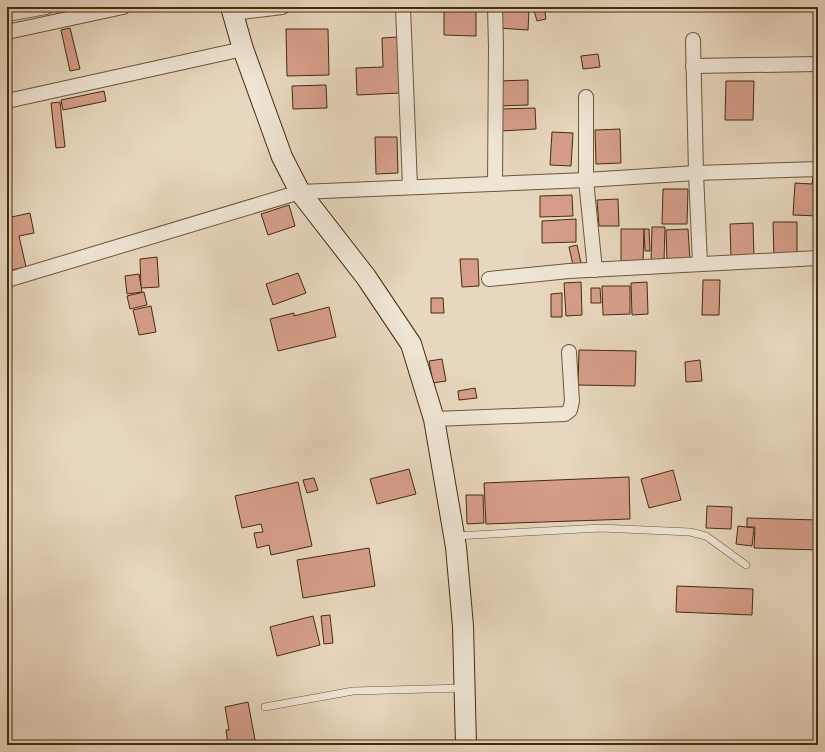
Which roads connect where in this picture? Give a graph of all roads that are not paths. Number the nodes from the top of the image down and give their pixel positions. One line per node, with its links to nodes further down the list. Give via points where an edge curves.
1 (46, 7): 7 (street)
2 (123, 7): 8 (street)
3 (282, 7): 6 (street)
4 (402, 7): 19 (street)
5 (495, 7): 18 (street)
6 (232, 10): 10 (main road)
7 (7, 14)
8 (7, 32)
9 (693, 40): 12 (street)
10 (243, 49): 14 (street); 20 (main road, via 282,157)
11 (818, 64): 12 (street)
12 (693, 66): 16 (street)
13 (586, 97): 17 (street)
14 (7, 101)
15 (818, 169): 16 (street)
16 (696, 173): 17 (street); 22 (street)
17 (586, 180): 18 (street); 23 (street)
18 (495, 184): 19 (street)
19 (410, 187): 20 (street)
20 (300, 192): 25 (street); 27 (main road, via 366,277 411,344)
21 (818, 258): 22 (street)
22 (700, 264): 23 (street)
23 (595, 270): 24 (street)
24 (489, 279)
25 (7, 280)
26 (569, 352): 27 (street, via 572,401 570,410 565,414)
27 (434, 419): 28 (main road)
28 (454, 536): 29 (lane, via 601,528 690,532 706,536); 30 (main road, via 463,626)
29 (746, 565)
30 (464, 688): 31 (lane, via 353,691); 32 (main road)
31 (265, 707)
32 (466, 745)

